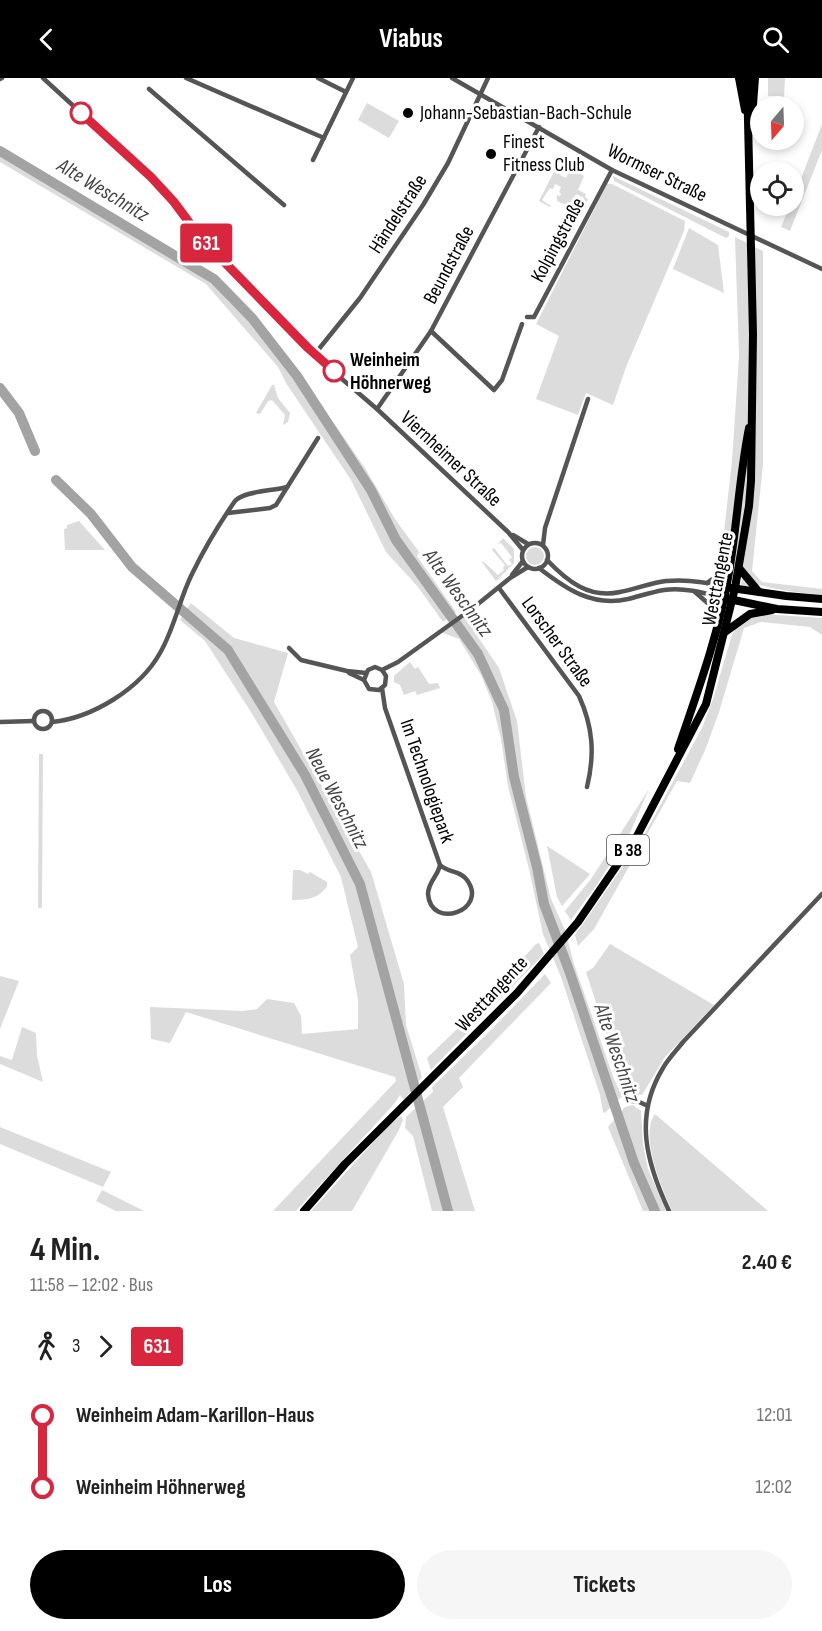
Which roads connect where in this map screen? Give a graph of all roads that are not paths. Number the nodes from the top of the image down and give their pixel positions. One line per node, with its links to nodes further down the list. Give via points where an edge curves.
1 (43, 78): 24 (street, Viernheimer Straße, via 151,177 200,237)
2 (186, 78): 15 (street)
3 (318, 78): 11 (street)
4 (353, 78): 11 (street)
5 (452, 78): 12 (street, Wormser Straße)
6 (488, 78): 12 (street, Händelstraße)
7 (739, 78): 13 (main road)
8 (747, 78): 13 (main road, Westtangente)
9 (755, 78): 16 (main road)
10 (149, 89): 19 (street)
11 (346, 92): 15 (street)
12 (481, 95): 14 (street, Wormser Straße); 24 (street, Händelstraße, via 423,206 360,298)
13 (748, 120): 16 (main road, Westtangente)
14 (538, 127): 18 (street, Wormser Straße); 23 (street, Beundstraße)
15 (324, 138): 17 (street)
16 (749, 140): 27 (main road, Westtangente)
17 (313, 160)
18 (612, 170): 20 (street, Wormser Straße); 21 (street, Kolpingstraße, via 534,317)
19 (284, 205)
20 (822, 269)
21 (527, 317)
22 (522, 324): 23 (street, via 502,380 494,390)
23 (431, 331): 26 (street, Beundstraße)
24 (314, 354): 26 (street, Viernheimer Straße)
25 (588, 399): 31 (street)
26 (377, 409): 32 (street, Viernheimer Straße)
27 (752, 418): 39 (main road, Westtangente); 42 (main road, Westtangente, via 751,481)
28 (318, 438): 29 (street)
29 (287, 488): 30 (street, via 244,494); 30 (street, via 274,507)
30 (228, 513): 66 (street, via 191,575 161,652 147,672 94,712)
31 (545, 528): 33 (street); 35 (street)
32 (508, 532): 34 (street, Viernheimer Straße); 36 (street, Viernheimer Straße)
33 (536, 543): 34 (street); 35 (street)
34 (528, 544): 36 (street)
35 (543, 545): 37 (street)
36 (523, 550): 38 (street)
37 (547, 560): 41 (street); 44 (street, via 570,582 593,592 620,592 664,581)
38 (523, 561): 40 (street); 43 (street)
39 (731, 561): 44 (street); 46 (main road, Westtangente)
40 (528, 567): 41 (street); 43 (street)
41 (539, 568): 47 (street, via 566,589 598,601 617,601 664,590)
42 (739, 568): 46 (main road, Westtangente); 48 (main road)
43 (510, 578): 45 (street)
44 (706, 583): 46 (street)
45 (499, 588): 56 (street); 69 (street, Lorscher Straße, via 579,696 587,713 593,747)
46 (731, 588): 48 (main road); 49 (main road, Westtangente)
47 (693, 591): 49 (street); 53 (street)
48 (760, 593): 50 (main road)
49 (728, 599): 51 (main road); 53 (main road, Westtangente / B 38); 54 (main road, Westtangente / B 38)
50 (822, 599)
51 (777, 609): 52 (main road); 54 (main road, via 750,614)
52 (822, 612)
53 (720, 617): 68 (main road, Westtangente / B 38)
54 (725, 632): 68 (main road, Westtangente / B 38, via 706,704)
55 (289, 648): 58 (street, via 301,660)
56 (398, 662): 57 (street); 60 (street)
57 (382, 670): 59 (street, via 375,667); 60 (street)
58 (347, 671): 59 (street); 61 (street)
59 (366, 673): 61 (street)
60 (386, 676): 62 (street)
61 (364, 680): 63 (street, via 369,689)
62 (382, 688): 63 (street); 64 (street, Im Technologiepark)
63 (376, 691): 64 (street, Im Technologiepark)
64 (385, 708): 70 (street, Im Technologiepark)
65 (34, 721): 66 (street, via 44,729); 66 (street, via 35,715 43,711); 67 (street)
66 (52, 722)
67 (1, 723)
68 (670, 772): 74 (main road, Westtangente / B 38, via 637,836 578,922 541,967 345,1164)
69 (587, 787)
70 (440, 865): 70 (street, Im Technologiepark, via 429,887 430,902 443,913 458,913 470,901 470,886 461,874)
71 (822, 894): 73 (street, via 683,1042 663,1068)
72 (630, 1101): 73 (street)
73 (648, 1106): 75 (street, via 648,1159)
74 (304, 1211)
75 (669, 1211)

